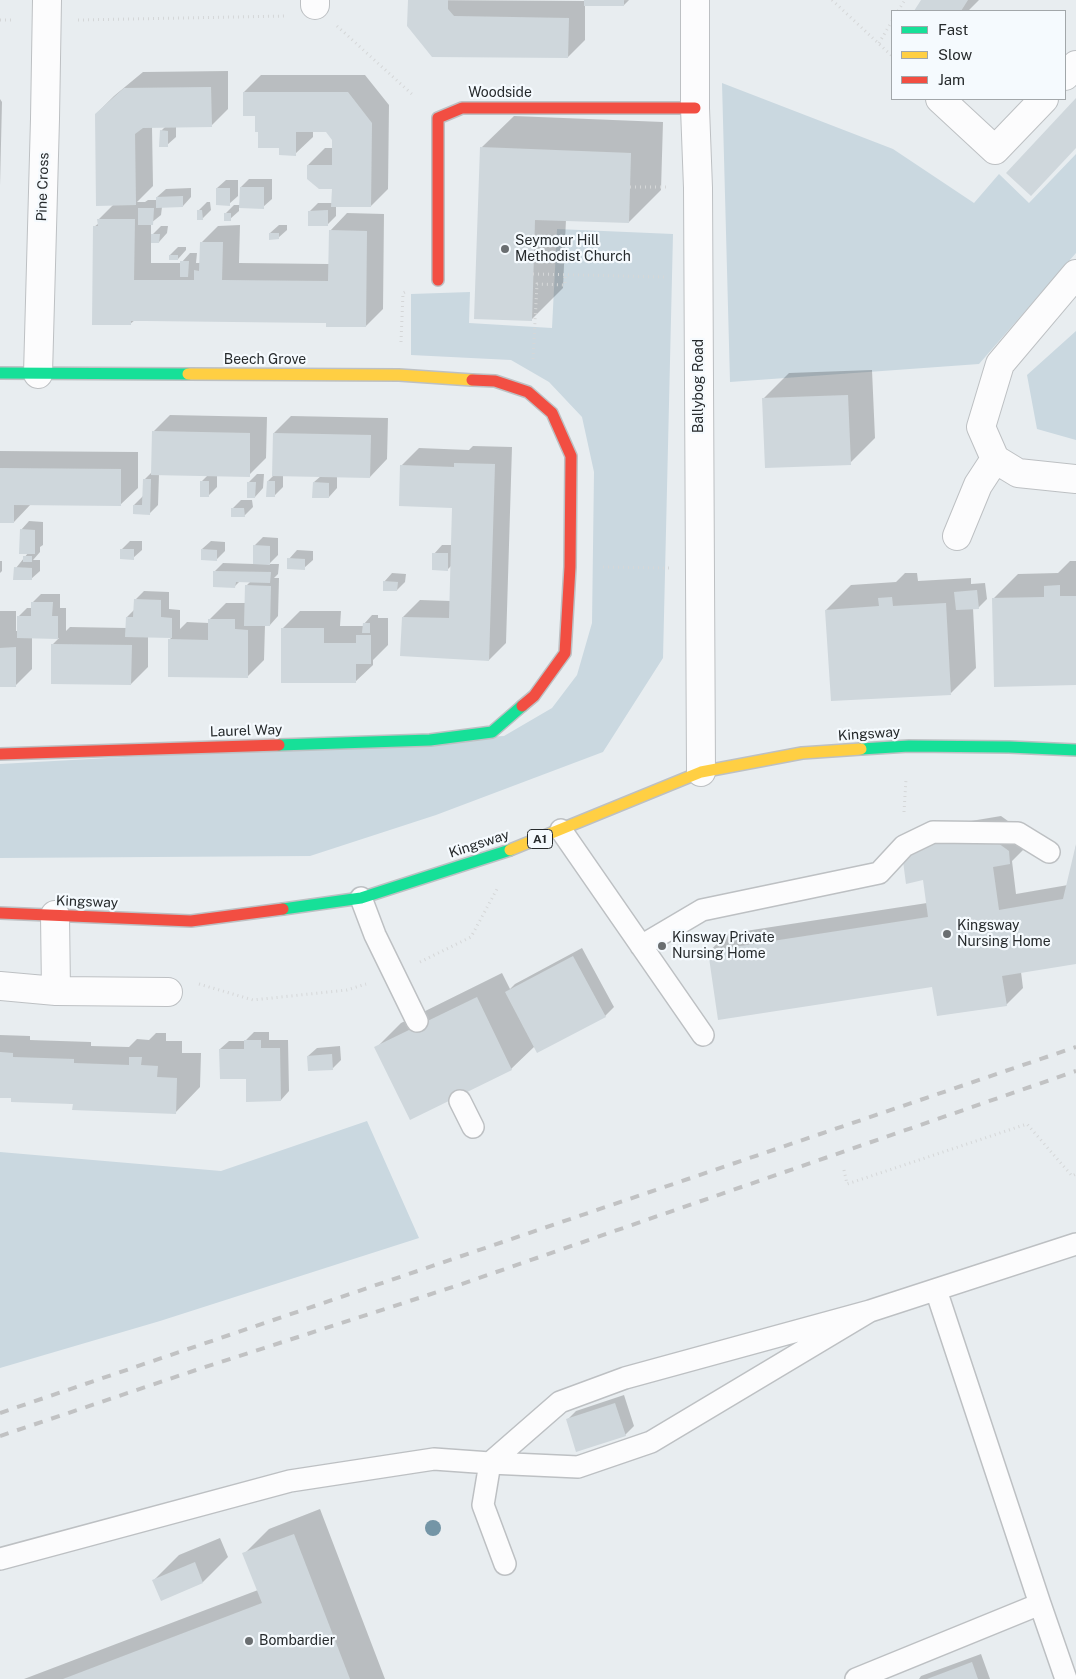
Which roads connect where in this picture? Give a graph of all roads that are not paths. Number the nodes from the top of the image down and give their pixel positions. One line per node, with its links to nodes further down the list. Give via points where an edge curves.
1 (695, 0): 7 (street, Ballybog Road)
2 (46, 10): 11 (street, Pine Cross)
3 (1076, 64): 4 (street)
4 (1066, 75)
5 (941, 100): 6 (street, via 995,150)
6 (1043, 100)
7 (696, 108): 9 (street, Woodside, via 462,108 438,118); 18 (street, Ballybog Road)
8 (1076, 274): 12 (street, via 1000,364 981,427)
9 (438, 280)
10 (0, 373): 11 (street, Beech Grove)
11 (38, 374): 15 (street, Beech Grove, via 399,376 495,381 528,392 552,413 571,456 565,653 534,696)
12 (994, 459): 13 (street, via 1018,473); 14 (street, via 978,486)
13 (1076, 479)
14 (957, 536)
15 (492, 732): 17 (street, Laurel Way, via 430,740)
16 (1076, 750): 18 (street, Kingsway / A1, via 909,746 802,754)
17 (0, 754)
18 (701, 772): 19 (street, Kingsway / A1)
19 (561, 830): 21 (street, Kingsway / A1, via 519,847); 24 (lane)
20 (1049, 852): 24 (lane, via 1018,833 933,832 904,846 879,873 702,910)
21 (362, 898): 23 (street, Kingsway / A1, via 191,921); 28 (lane, via 375,935)
22 (0, 913): 23 (street, Kingsway / A1)
23 (55, 916): 26 (street)
24 (641, 946): 29 (lane)
25 (0, 986): 26 (street)
26 (56, 991): 27 (street)
27 (168, 992)
28 (417, 1021)
29 (703, 1035)
30 (460, 1101): 31 (lane)
31 (473, 1127)
32 (1076, 1244): 33 (lane)
33 (936, 1290): 34 (lane); 38 (lane)
34 (870, 1311): 35 (lane, via 625,1378 560,1402); 35 (lane, via 651,1442 578,1467)
35 (490, 1463): 36 (lane, via 434,1459 290,1481); 37 (lane, via 484,1505)
36 (0, 1559)
37 (505, 1564)
38 (1040, 1604): 39 (lane); 40 (lane)
39 (856, 1679)
40 (1066, 1679)

